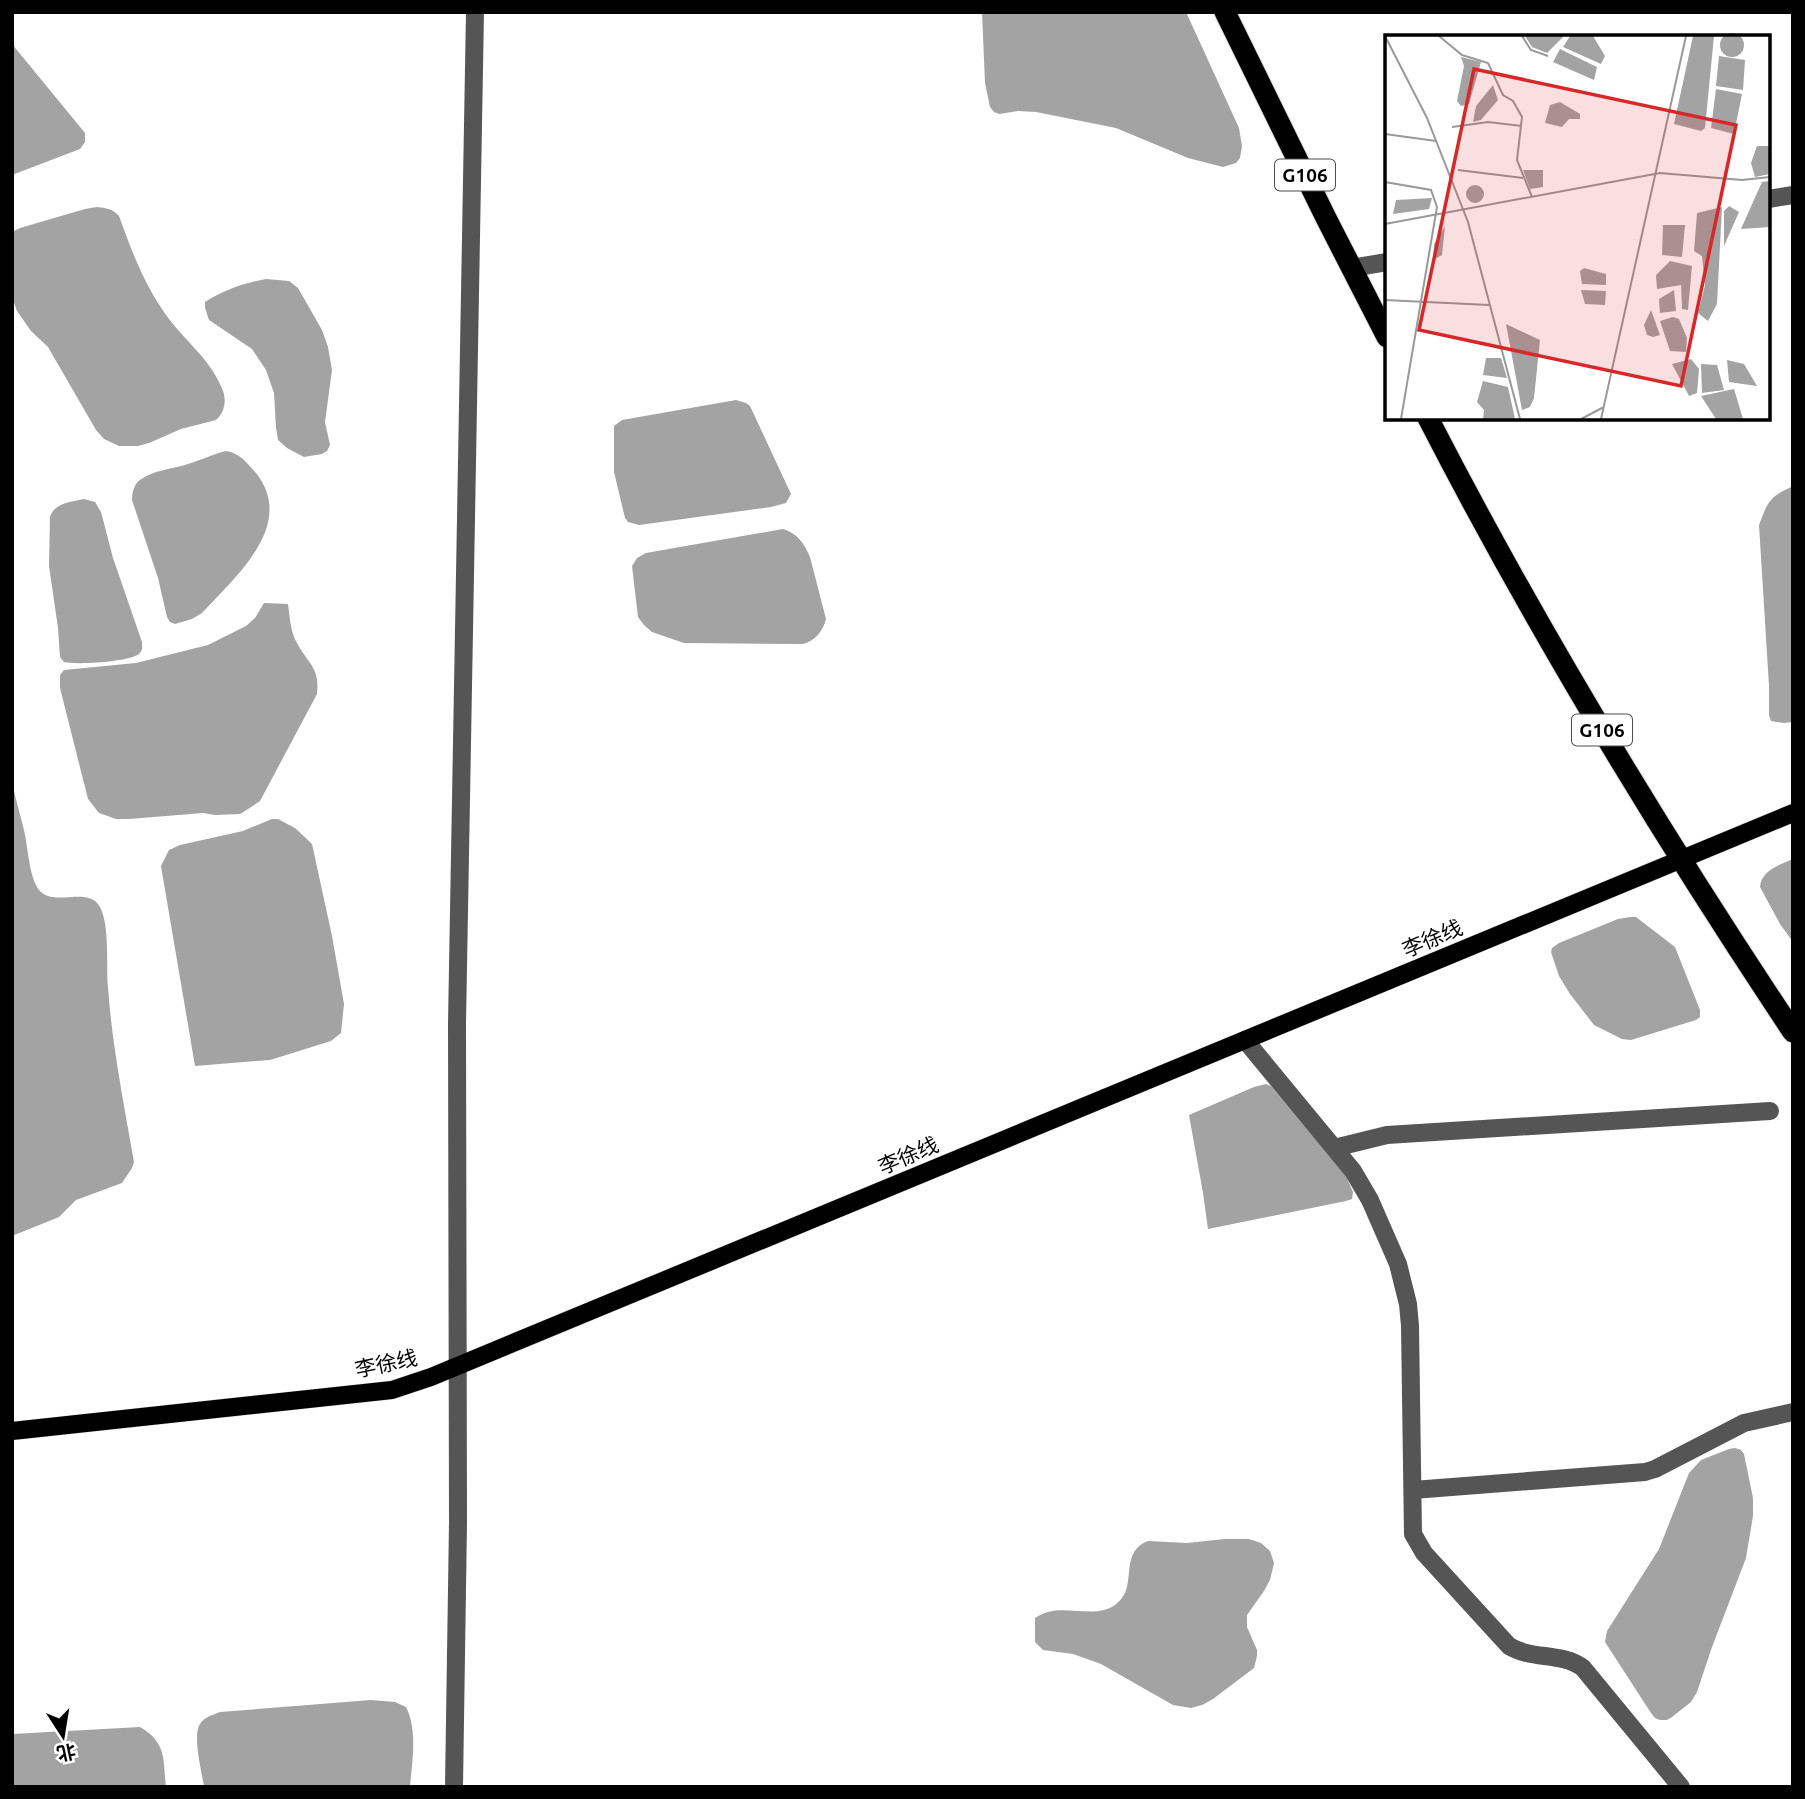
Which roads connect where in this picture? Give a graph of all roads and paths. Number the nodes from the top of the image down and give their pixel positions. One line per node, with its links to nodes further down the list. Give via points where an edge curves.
1 (475, 12): 15 (street, via 457,1024)
2 (1225, 12): 6 (highway, G106)
3 (1793, 195): 4 (street)
4 (1770, 199)
5 (1385, 262): 6 (street)
6 (1351, 268): 7 (highway, G106)
7 (1385, 333)
8 (1429, 420): 10 (highway, G106, via 1570,676)
9 (1793, 813): 10 (main road, 李徐线)
10 (1681, 859): 11 (highway, G106); 12 (main road, 李徐线)
11 (1793, 1032)
12 (1245, 1040): 14 (street); 15 (main road, 李徐线)
13 (1770, 1111): 14 (street, via 1387,1135)
14 (1334, 1148): 18 (street, via 1370,1200 1404,1282 1410,1326)
15 (458, 1366): 17 (main road, 李徐线, via 392,1390); 19 (street)
16 (1793, 1412): 18 (street, via 1744,1423 1645,1472)
17 (12, 1431)
18 (1413, 1490): 20 (street, via 1413,1534 1424,1553 1509,1646 1583,1668)
19 (454, 1787)
20 (1681, 1787)

